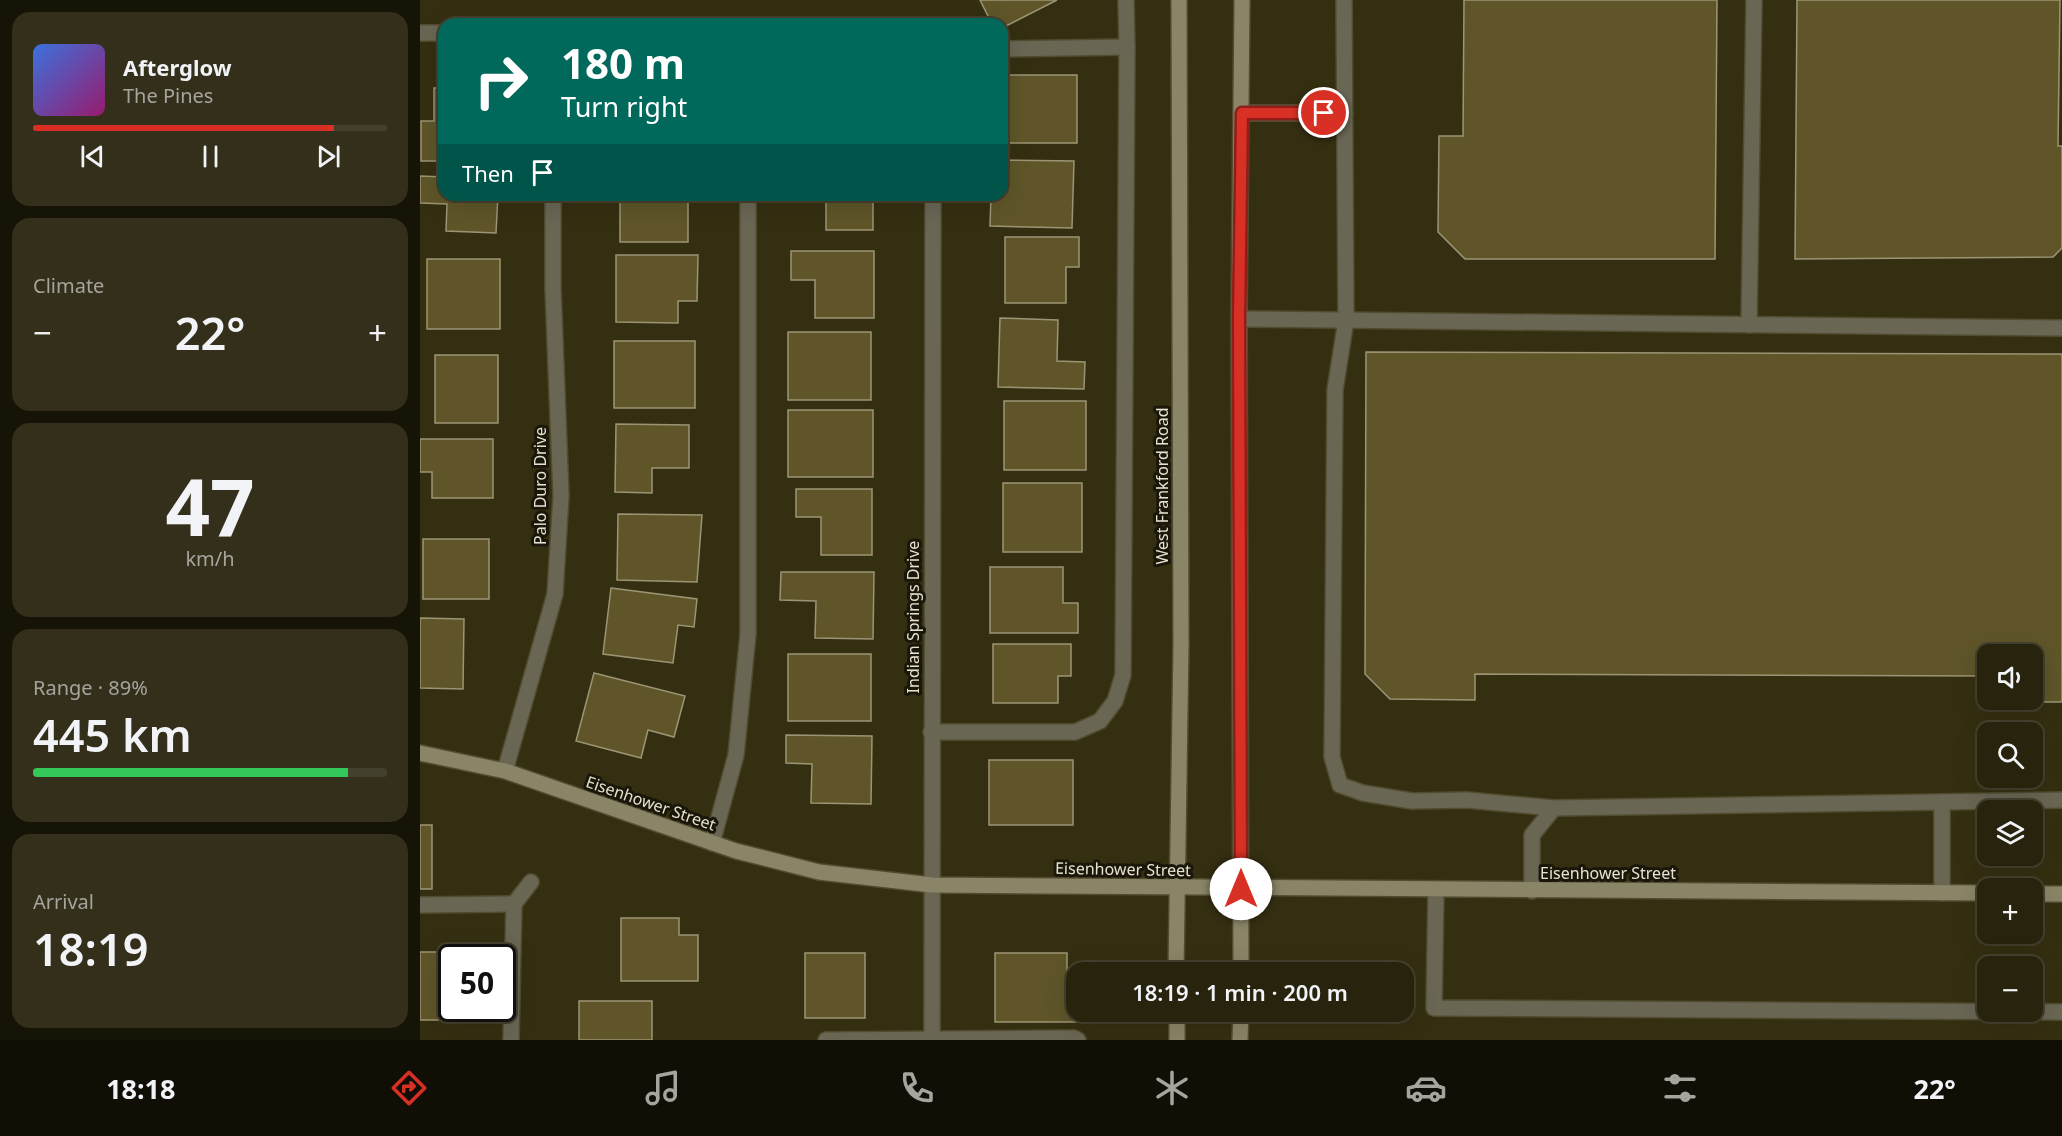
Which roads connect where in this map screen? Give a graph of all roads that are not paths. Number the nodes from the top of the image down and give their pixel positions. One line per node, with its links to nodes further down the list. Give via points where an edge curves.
1 (1126, 0): 8 (street)
2 (1179, 0): 28 (main road, West Frankford Road, via 1181,645)
3 (1242, 0): 10 (main road)
4 (1344, 0): 11 (street)
5 (1754, 0): 17 (street)
6 (420, 33): 7 (street)
7 (438, 33)
8 (1127, 47): 9 (street); 19 (street, via 1123,675 1115,701 1100,720 1075,732)
9 (1008, 49)
10 (1242, 113): 11 (street); 15 (main road)
11 (1345, 113): 16 (street)
12 (553, 201): 21 (street, Palo Duro Drive, via 561,496 555,594)
13 (748, 201): 25 (street, via 748,634 736,754)
14 (933, 201): 19 (street, Indian Springs Drive)
15 (1239, 319): 16 (street); 29 (main road)
16 (1346, 320): 17 (street); 24 (street, via 1335,390 1332,757 1340,785 1412,801 1467,800)
17 (1749, 325): 18 (street)
18 (2062, 328)
19 (931, 732): 27 (street, Indian Springs Drive)
20 (420, 753): 21 (main road, Eisenhower Street)
21 (505, 771): 25 (main road, Eisenhower Street)
22 (2062, 800): 23 (street)
23 (1942, 802): 24 (street); 32 (street)
24 (1554, 808): 31 (street, via 1532,835)
25 (712, 843): 27 (main road, Eisenhower Street, via 819,872)
26 (531, 882): 36 (street)
27 (932, 885): 28 (main road, Eisenhower Street); 43 (street, Indian Springs Drive)
28 (1176, 888): 29 (main road, Eisenhower Street); 38 (main road, West Frankford Road)
29 (1241, 889): 30 (main road, Eisenhower Street); 39 (main road)
30 (1436, 890): 31 (main road, Eisenhower Street); 40 (street, via 1434,1008)
31 (1532, 891): 32 (main road, Eisenhower Street)
32 (1942, 893): 33 (main road, Eisenhower Street)
33 (1977, 893)
34 (2043, 894): 35 (main road)
35 (2062, 894)
36 (514, 904): 37 (street); 44 (street)
37 (420, 905)
38 (1176, 962)
39 (1241, 962)
40 (2062, 1012)
41 (1177, 1022): 47 (main road)
42 (1240, 1022): 48 (main road)
43 (932, 1039): 45 (street); 46 (street)
44 (511, 1040)
45 (826, 1040)
46 (1077, 1040)
47 (1177, 1040)
48 (1240, 1040)

